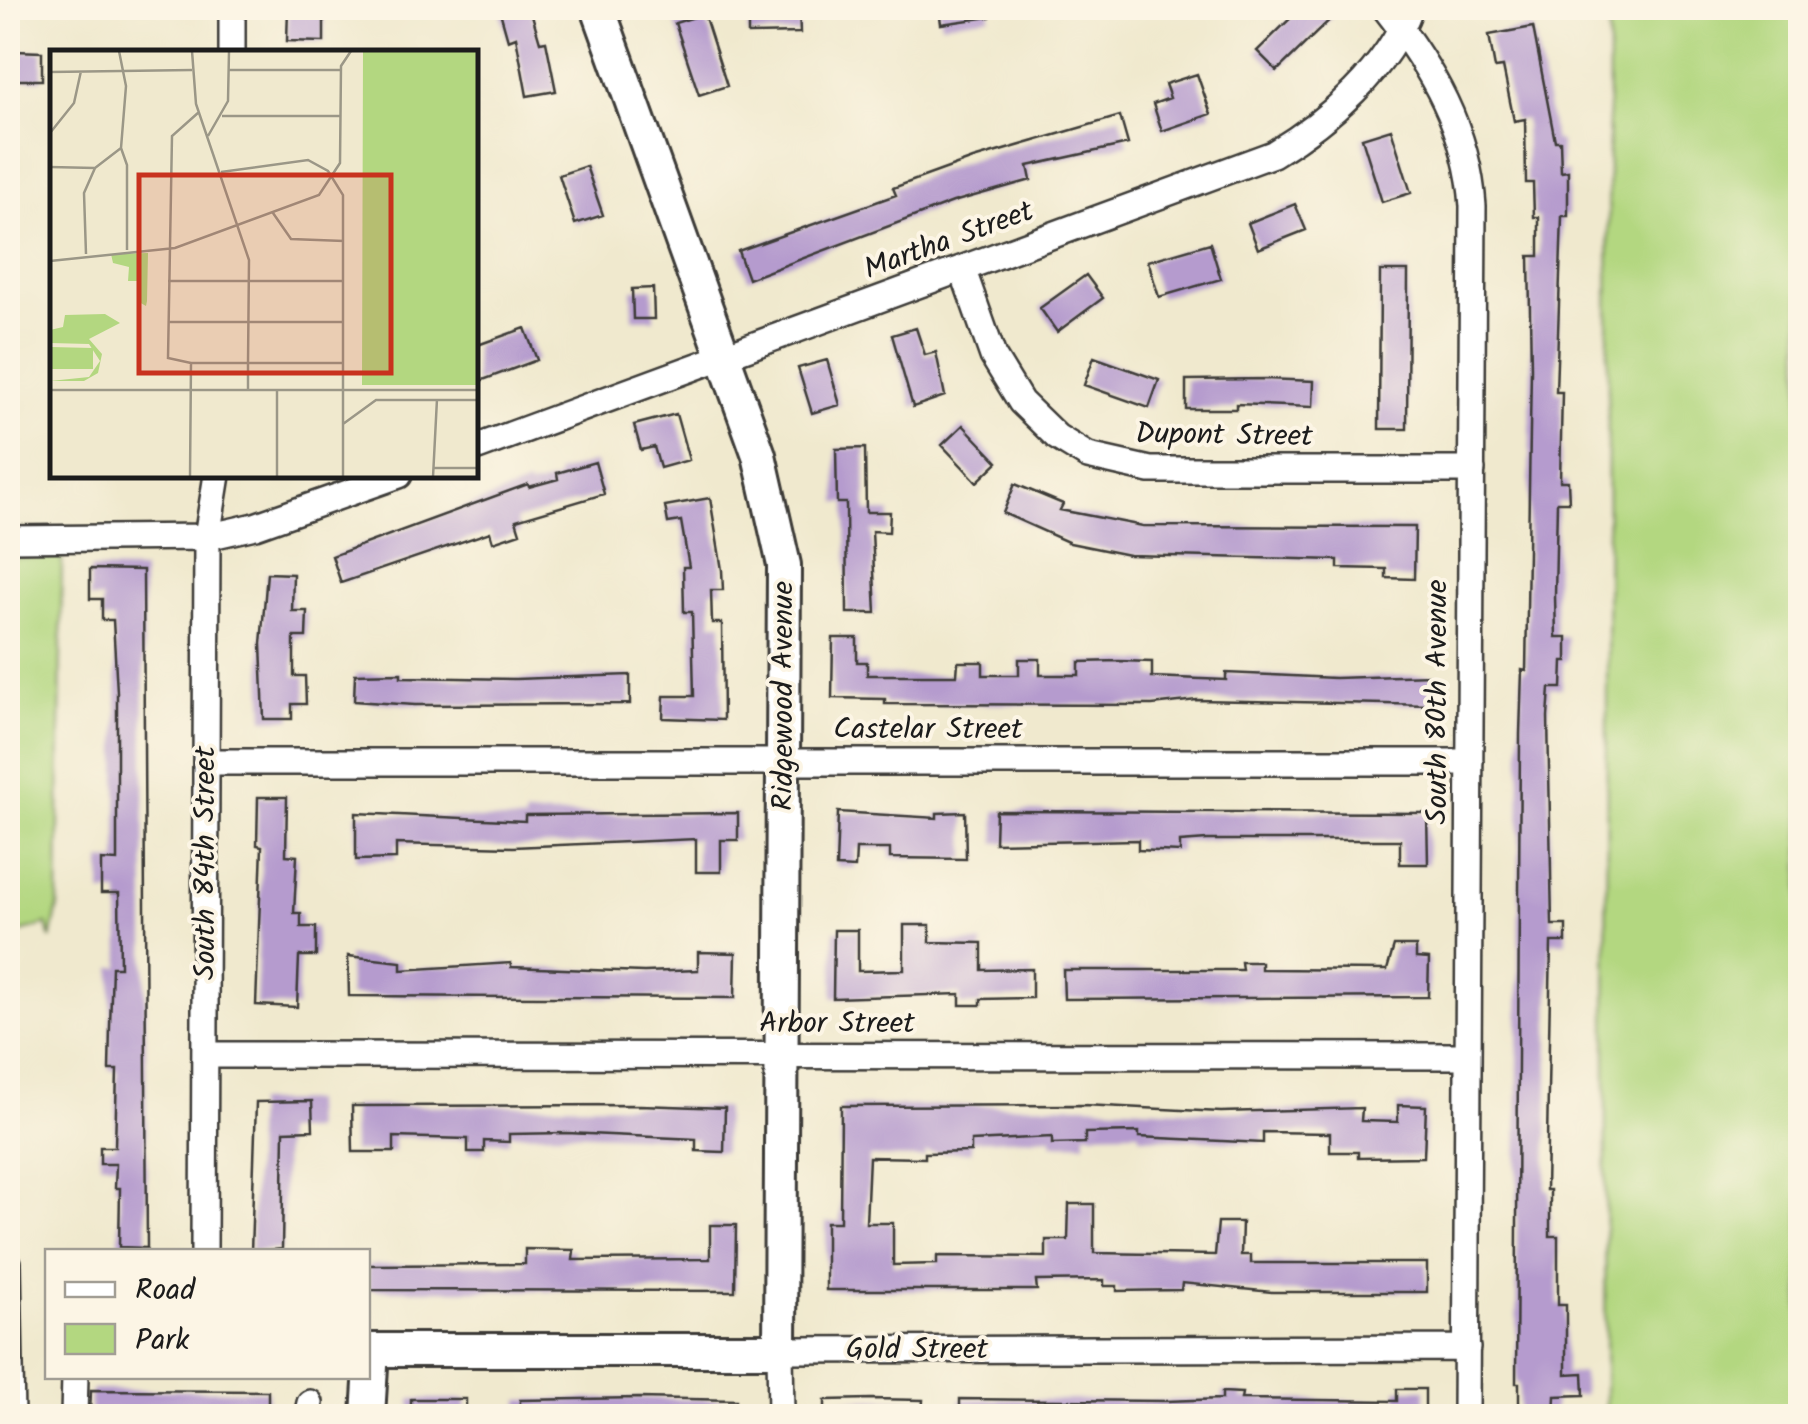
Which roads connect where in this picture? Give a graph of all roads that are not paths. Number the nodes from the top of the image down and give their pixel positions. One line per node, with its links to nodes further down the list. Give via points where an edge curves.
1 (232, 8): 5 (street)
2 (598, 8): 7 (main road, Ridgewood Avenue)
3 (1385, 8): 4 (street, South 80th Avenue)
4 (1406, 18): 6 (street, Martha Street, via 1364,79 1273,154); 9 (street, South 80th Avenue, via 1454,116 1470,166)
5 (232, 50)
6 (963, 271): 7 (street, Martha Street); 9 (street, Dupont Street, via 994,356 1021,402 1088,456 1150,470)
7 (726, 356): 8 (street, Martha Street); 15 (main road, Ridgewood Avenue, via 780,532)
8 (478, 447)
9 (1472, 470): 16 (street, South 80th Avenue)
10 (217, 478): 12 (street, South 84th Street)
11 (390, 478): 12 (street)
12 (207, 537): 13 (street); 14 (street, South 84th Street)
13 (8, 539)
14 (206, 762): 15 (street, Castelar Street); 17 (street, South 84th Street)
15 (784, 762): 16 (street, Castelar Street); 18 (main road, Ridgewood Avenue)
16 (1470, 762): 19 (street, South 80th Avenue)
17 (206, 1055): 18 (street, Arbor Street); 20 (street, South 84th Street)
18 (783, 1056): 19 (street, Arbor Street); 24 (main road, Ridgewood Avenue)
19 (1468, 1056): 22 (street, South 80th Avenue)
20 (204, 1249)
21 (8, 1263): 27 (street)
22 (1466, 1348): 24 (street, Gold Street); 31 (street, South 80th Avenue)
23 (370, 1350): 24 (main road, Gold Street, via 450,1362)
24 (780, 1350): 30 (street, Ridgewood Avenue)
25 (76, 1379): 28 (street)
26 (369, 1379): 29 (main road)
27 (11, 1416)
28 (74, 1416)
29 (368, 1416)
30 (781, 1416)
31 (1466, 1416)

